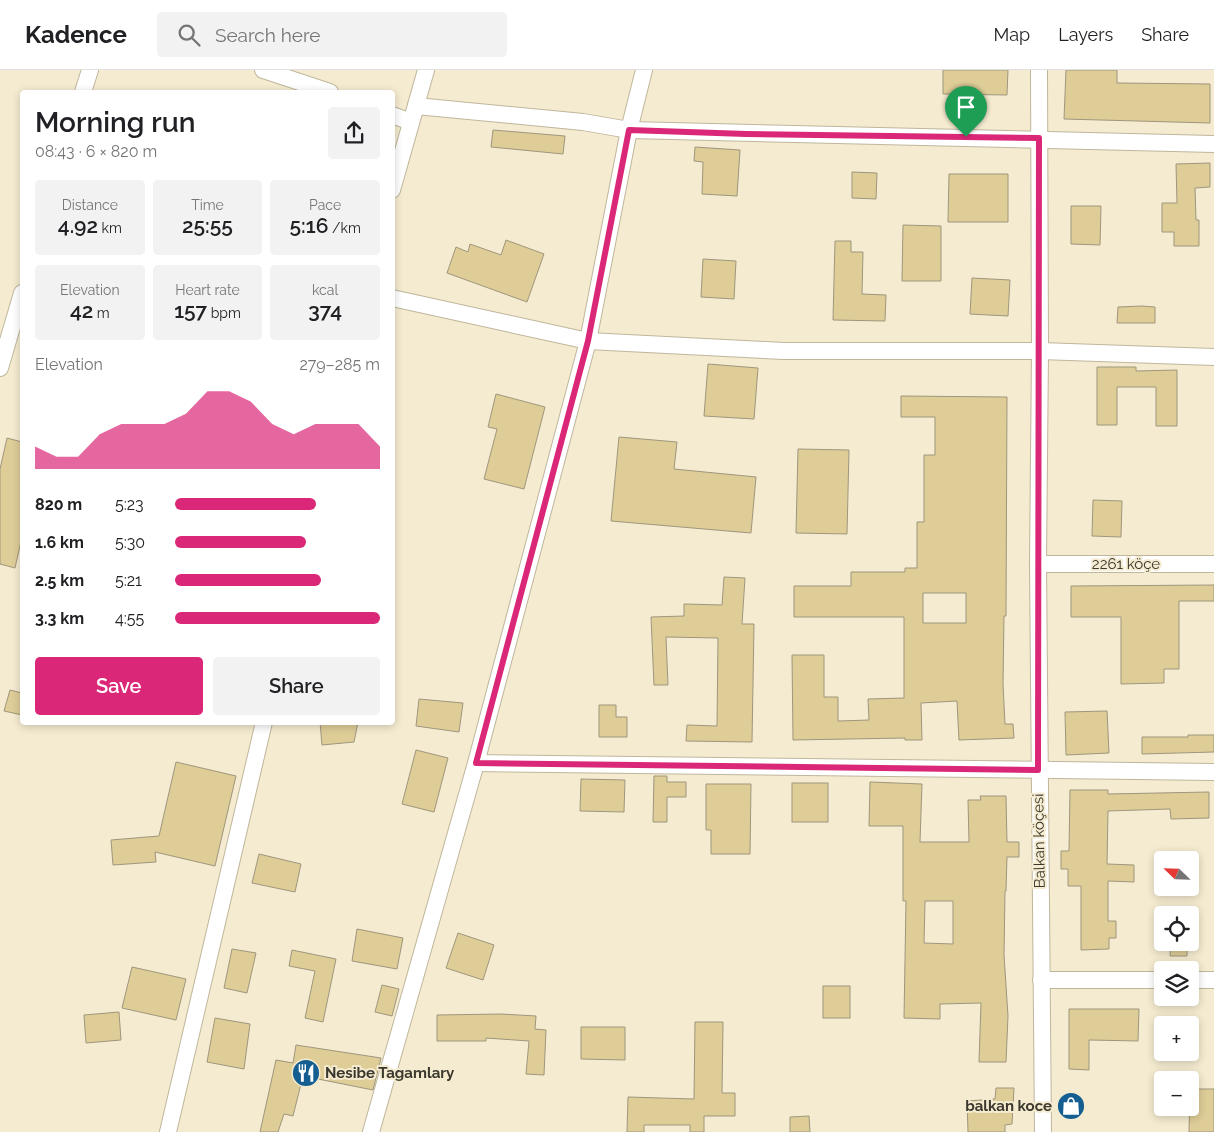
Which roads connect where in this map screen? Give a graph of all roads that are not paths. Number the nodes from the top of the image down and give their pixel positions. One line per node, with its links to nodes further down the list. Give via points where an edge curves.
1 (90, 70): 6 (street)
2 (263, 70): 7 (street)
3 (426, 70): 8 (street)
4 (644, 70): 11 (street)
5 (1039, 70): 12 (street, Balkan köçesi)
6 (84, 90)
7 (324, 90)
8 (416, 106): 10 (street); 11 (street, via 583,122)
9 (395, 117): 10 (street)
10 (412, 122): 14 (street)
11 (629, 130): 12 (street); 17 (street)
12 (1039, 138): 13 (street); 18 (street, Balkan köçesi)
13 (1214, 144)
14 (395, 180)
15 (395, 299): 17 (street)
16 (20, 300): 20 (street)
17 (588, 341): 18 (street, via 784,351); 24 (street)
18 (1040, 351): 19 (street); 21 (street, Balkan köçesi)
19 (1214, 357)
20 (0, 368)
21 (1038, 564): 22 (street, 2261 köçe); 25 (street, Balkan köçesi)
22 (1214, 564)
23 (263, 725): 31 (street)
24 (476, 763): 25 (street); 32 (street)
25 (1038, 770): 26 (street); 27 (street, Balkan köçesi)
26 (1214, 772)
27 (1040, 980): 28 (street); 33 (street, Balkan köçesi)
28 (1154, 980)
29 (1199, 980): 30 (street)
30 (1214, 980)
31 (168, 1132)
32 (371, 1132)
33 (1043, 1132)

